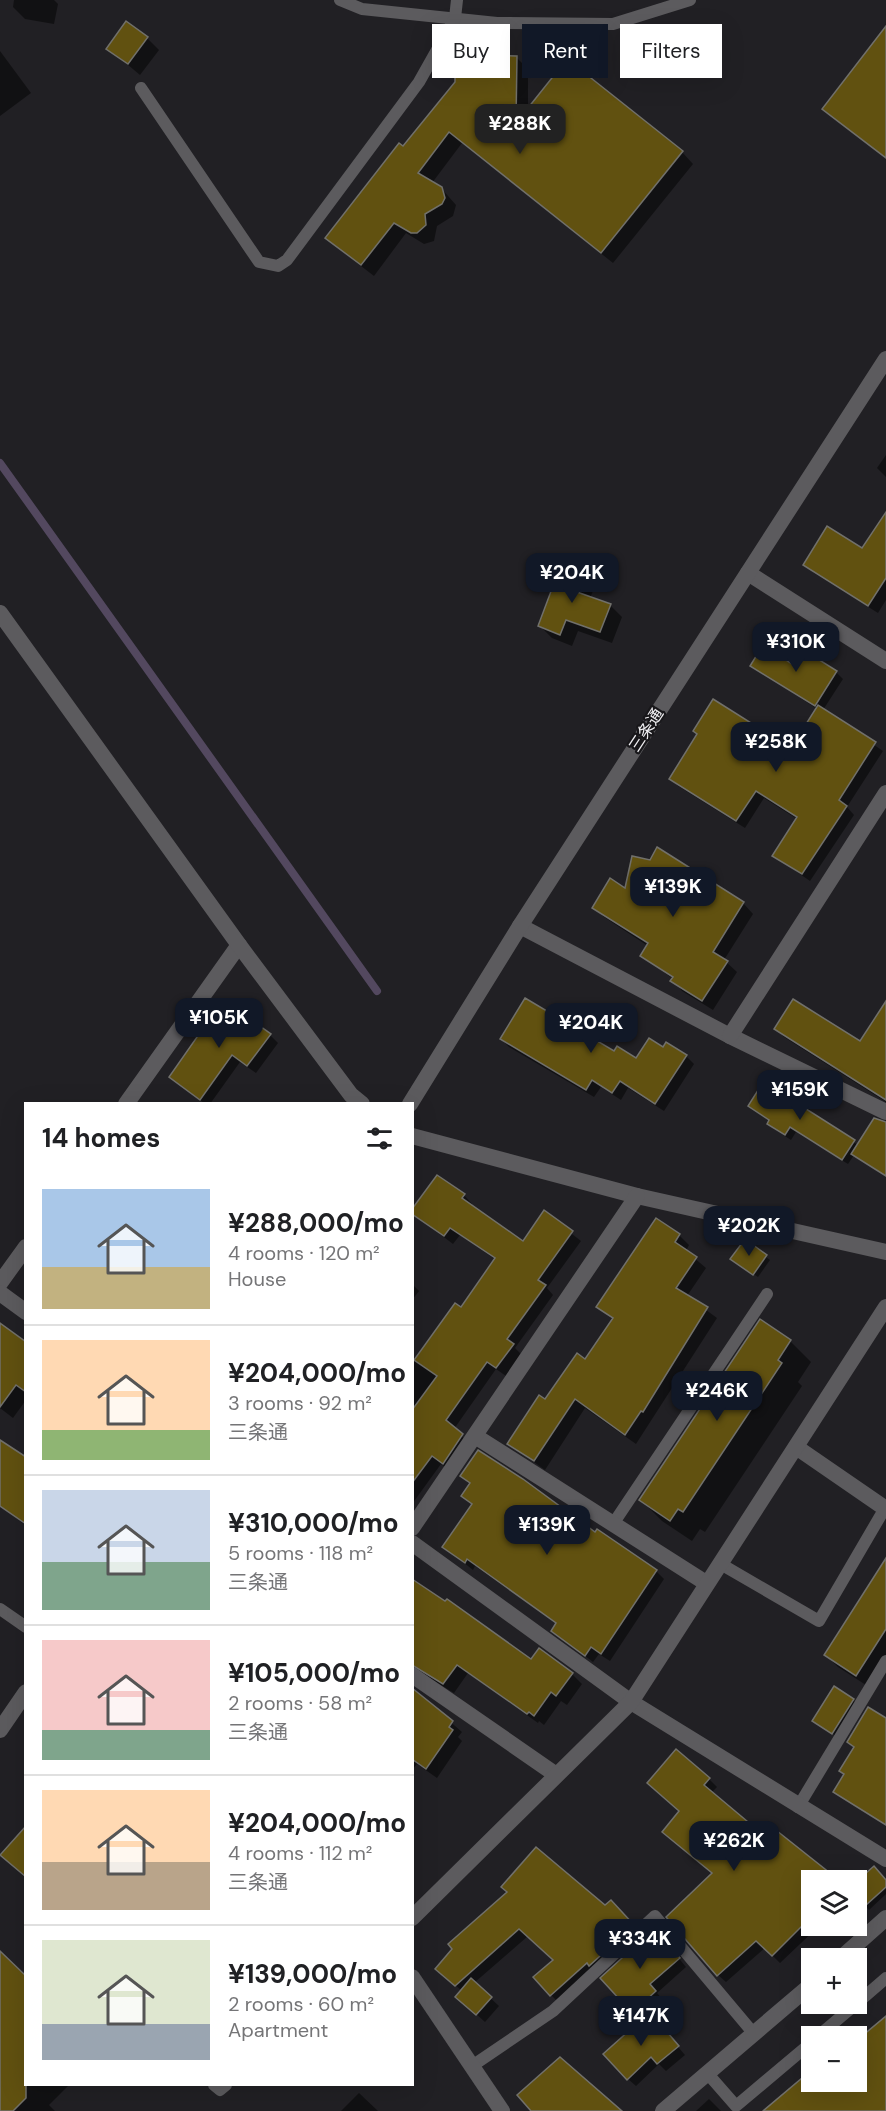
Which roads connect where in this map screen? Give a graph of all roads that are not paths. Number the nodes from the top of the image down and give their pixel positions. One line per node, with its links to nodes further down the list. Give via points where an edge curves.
1 (340, 0): 4 (lane, via 362,9)
2 (457, 0): 4 (lane)
3 (690, 0): 4 (lane, via 613,24 497,23)
4 (455, 18): 5 (lane, via 418,82 287,260 278,266 260,262)
5 (141, 88)
6 (886, 359): 7 (street, 三条通)
7 (748, 573): 9 (street); 11 (street, 三条通)
8 (0, 613): 12 (street)
9 (886, 661)
10 (886, 794): 13 (street)
11 (520, 926): 13 (street); 16 (street, 三条通)
12 (238, 945): 14 (street); 15 (street)
13 (730, 1036): 17 (street)
14 (127, 1102)
15 (360, 1102)
16 (411, 1102)
17 (886, 1112)
18 (414, 1137): 19 (street)
19 (637, 1196): 21 (street); 27 (street)
20 (24, 1250): 22 (street)
21 (886, 1252)
22 (0, 1283)
23 (0, 1293): 26 (street)
24 (767, 1294): 31 (lane)
25 (886, 1307): 28 (street)
26 (24, 1311)
27 (475, 1436): 30 (street); 31 (street)
28 (795, 1447): 29 (street); 33 (street)
29 (886, 1508): 33 (lane, via 819,1621)
30 (414, 1524)
31 (613, 1524): 34 (street)
32 (414, 1544): 40 (street)
33 (719, 1563): 34 (street)
34 (706, 1583): 40 (street)
35 (0, 1610): 36 (lane)
36 (24, 1626)
37 (886, 1661): 43 (lane)
38 (414, 1676): 42 (street)
39 (24, 1695): 41 (street)
40 (632, 1702): 42 (street); 43 (street)
41 (0, 1730)
42 (555, 1774): 45 (street)
43 (798, 1807): 44 (street)
44 (886, 1859)
45 (414, 1916)
46 (886, 1918): 47 (street)
47 (852, 1948)
48 (886, 1978): 51 (lane)
49 (414, 1980): 56 (street)
50 (801, 1994): 54 (street)
51 (867, 1994)
52 (844, 2014): 53 (lane)
53 (830, 2026)
54 (754, 2035): 56 (lane, via 655,1916 553,2010); 57 (street)
55 (801, 2051): 57 (lane, via 736,2106)
56 (472, 2066): 58 (street)
57 (708, 2074): 59 (street)
58 (502, 2111)
59 (663, 2111)

